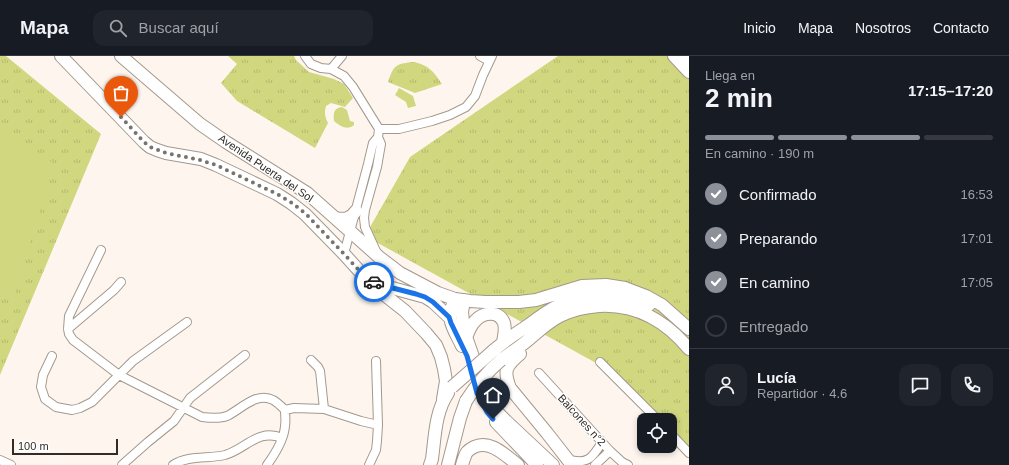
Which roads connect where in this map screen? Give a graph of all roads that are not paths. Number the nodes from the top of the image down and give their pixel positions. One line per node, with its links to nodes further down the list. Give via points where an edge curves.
1 (61, 56): 14 (main road, Avenida Puerta del Sol, via 150,147 216,165)
2 (121, 56): 13 (main road, Avenida Puerta del Sol, via 200,124)
3 (305, 56): 10 (street, via 311,64)
4 (342, 56): 10 (street)
5 (480, 56): 8 (street)
6 (674, 56): 11 (main road)
7 (686, 56): 9 (main road)
8 (490, 59): 12 (street, via 475,96 466,107 432,121)
9 (689, 59)
10 (331, 69): 12 (street, via 344,76 353,87)
11 (689, 72)
12 (379, 133): 15 (street, via 373,143); 20 (street, via 381,144 364,218 368,235)
13 (286, 180): 14 (main road); 16 (main road, Avenida Puerta del Sol, via 307,193)
14 (277, 194): 19 (main road, Avenida Puerta del Sol, via 306,214)
15 (356, 211): 16 (main road, via 350,218); 17 (street)
16 (336, 218): 17 (main road, Avenida Puerta del Sol)
17 (350, 231): 19 (street); 20 (main road, Avenida Puerta del Sol)
18 (101, 250): 29 (street, via 71,310)
19 (344, 254): 22 (main road, Avenida Puerta del Sol)
20 (379, 257): 21 (main road, Avenida Puerta del Sol)
21 (400, 273): 24 (main road, via 396,280); 25 (main road, Avenida Puerta del Sol, via 438,293)
22 (367, 279): 24 (main road); 43 (main road, Avenida Puerta del Sol, via 405,311 436,345 446,381)
23 (121, 282): 29 (street)
24 (385, 286): 27 (main road, via 425,297)
25 (459, 300): 27 (main road, via 450,311); 30 (main road, Avenida Puerta del Sol, via 519,302 536,300 582,286 606,285 625,288 646,296 662,305); 32 (main road)
26 (561, 315): 34 (main road, via 578,308 594,306 630,308 663,324); 37 (main road, via 527,341); 55 (main road, via 546,333 510,362 506,374 510,388)
27 (449, 317): 66 (main road, via 467,356 484,408)
28 (187, 322): 42 (street, via 133,361)
29 (68, 329): 42 (street, via 73,340)
30 (689, 329)
31 (689, 337): 33 (main road, via 663,313 649,305 631,299 593,296 576,298 559,305)
32 (466, 338): 33 (main road, via 474,321 484,314 496,314 503,321); 67 (main road, via 494,409)
33 (504, 342): 37 (main road)
34 (689, 349)
35 (245, 355): 44 (street, via 190,398)
36 (52, 356): 42 (street, via 43,375 41,387 45,398 56,407 72,410 92,402)
37 (497, 356): 43 (main road, bridge, via 452,387); 63 (main road, bridge, via 466,401)
38 (311, 360): 45 (street, via 320,371)
39 (376, 361): 48 (street)
40 (600, 362): 47 (street)
41 (539, 373): 51 (street, Balcones n°2)
42 (119, 375): 44 (street)
43 (443, 399): 62 (main road, Avenida Puerta del Sol)
44 (183, 407): 46 (street, via 202,417 214,418 226,416 257,399 264,398 273,399); 58 (street, via 174,421)
45 (324, 409): 46 (street); 48 (street)
46 (285, 410): 49 (street)
47 (651, 413)
48 (378, 425): 61 (street, via 376,450)
49 (282, 438): 59 (street, via 264,435 234,452 188,459); 60 (street)
50 (677, 440): 53 (street)
51 (602, 442): 52 (street, Balcones n°2); 56 (street)
52 (610, 451): 56 (street); 68 (street, Balcones n°2)
53 (689, 453)
54 (0, 460): 57 (street)
55 (569, 462): 56 (street)
56 (591, 464)
57 (10, 465)
58 (122, 465)
59 (173, 465)
60 (267, 465)
61 (369, 465)
62 (430, 465)
63 (448, 465)
64 (462, 465): 65 (main road, via 465,455 471,448 479,445 488,445 500,451)
65 (518, 465)
66 (537, 465)
67 (553, 465)
68 (628, 465)

